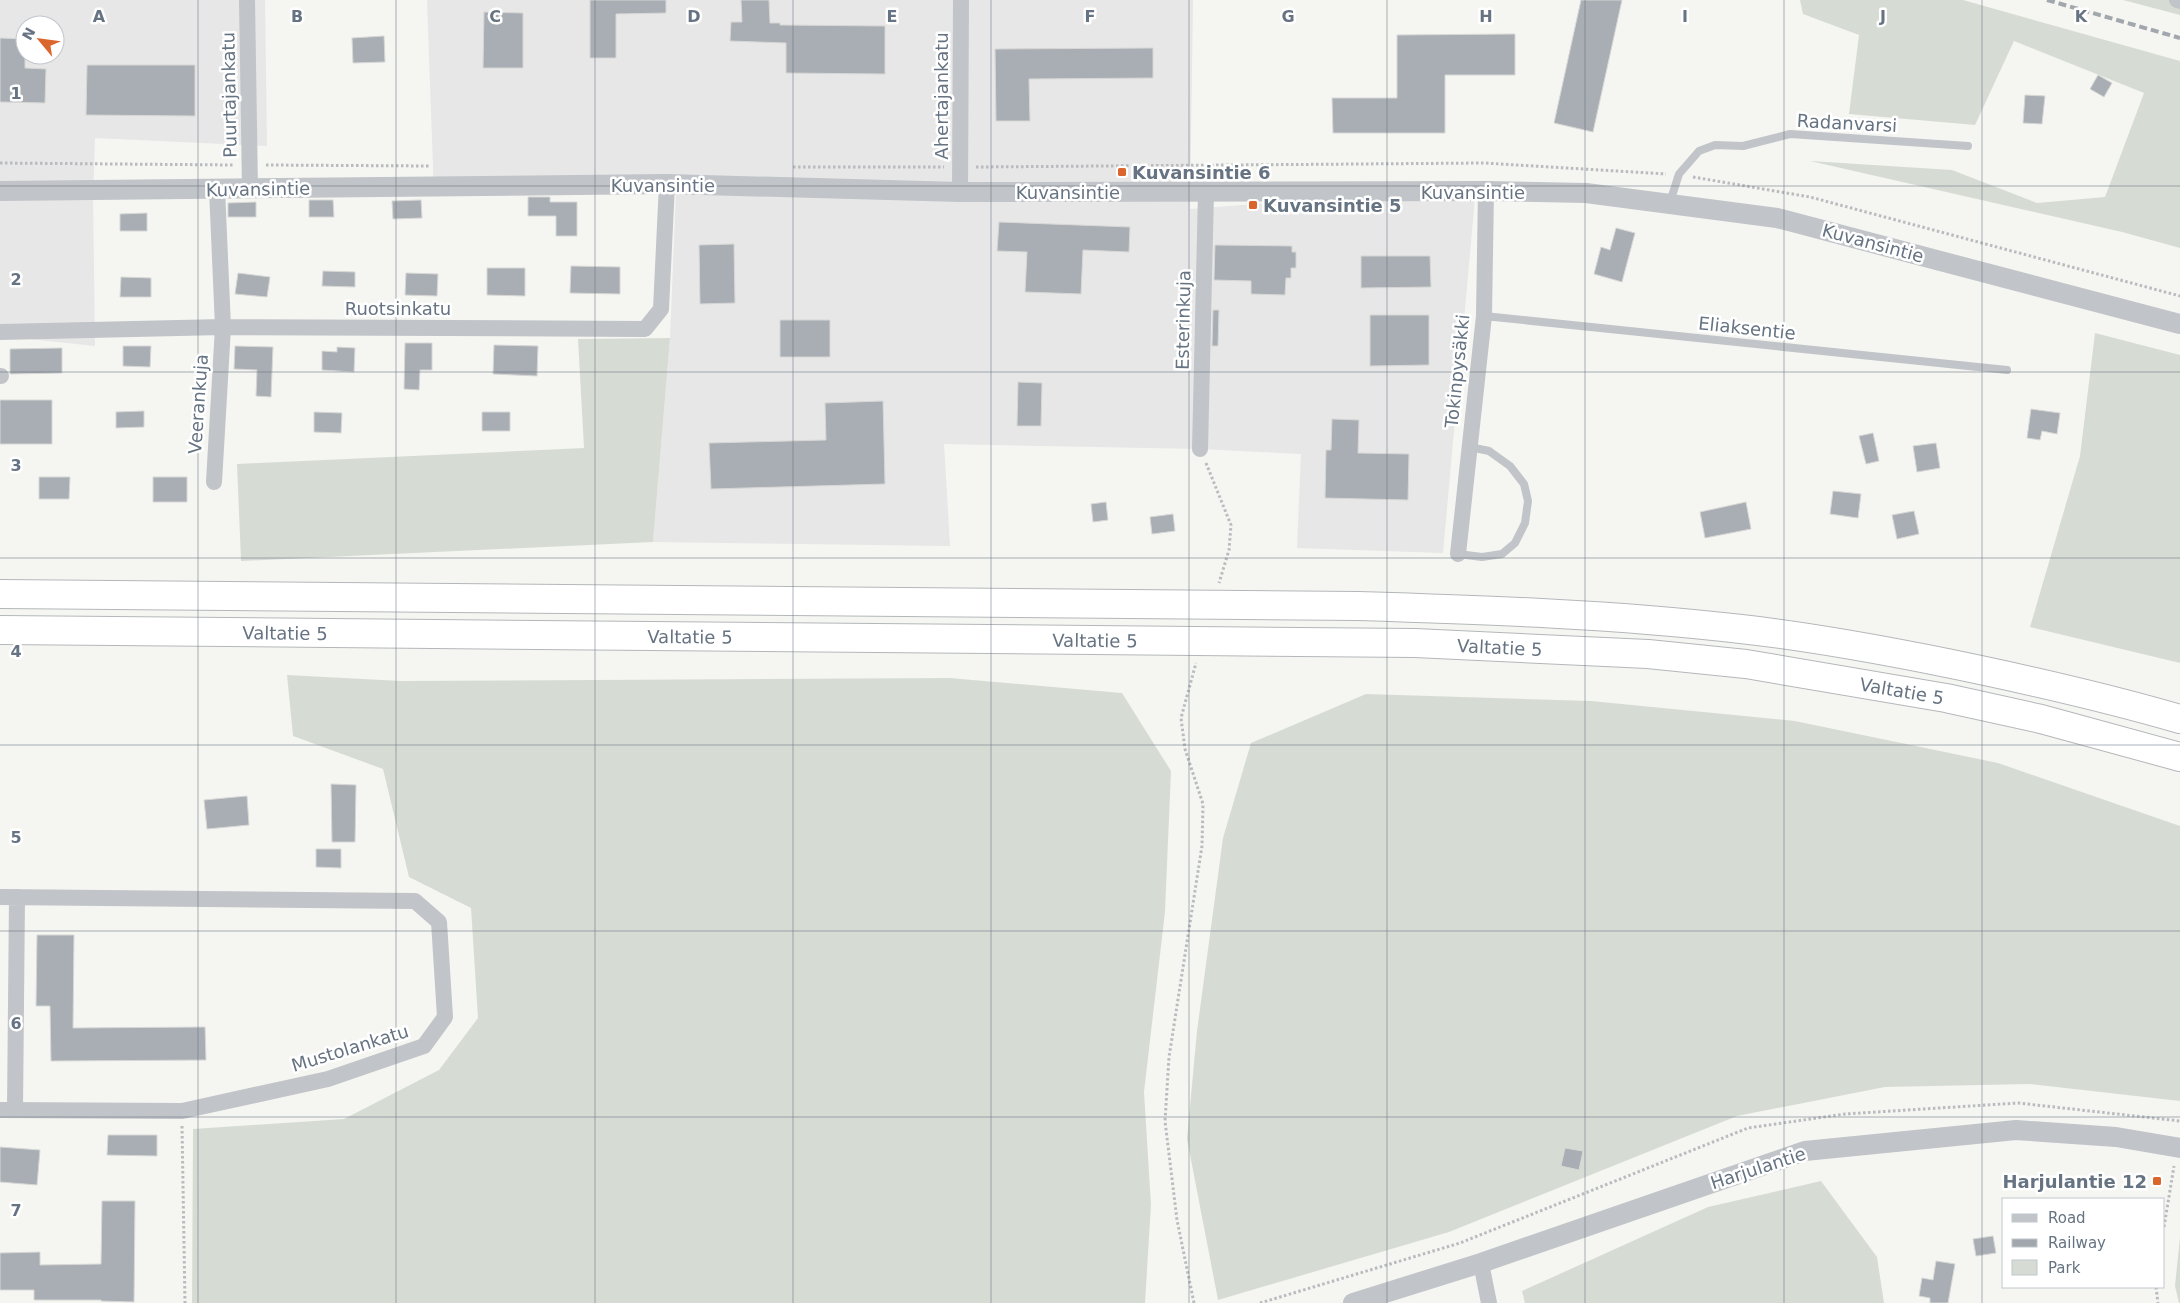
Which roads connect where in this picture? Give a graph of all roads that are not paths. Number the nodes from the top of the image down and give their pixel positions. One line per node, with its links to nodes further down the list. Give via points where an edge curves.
1 (246, 0): 6 (street, Puurtajankatu)
2 (960, 0): 9 (street, Ahertajankatu)
3 (1968, 146): 11 (lane, Radanvarsi, via 1790,134 1743,146 1715,144 1699,151 1679,174)
4 (667, 184): 6 (street, Kuvansintie); 9 (street, Kuvansintie); 14 (street, Ruotsinkatu, via 661,309 645,329)
5 (217, 189): 6 (street, Kuvansintie); 7 (street, Kuvansintie); 14 (street, Veerankuja)
6 (250, 189)
7 (0, 191)
8 (1486, 191): 10 (street, Kuvansintie); 11 (street, Kuvansintie, via 1586,193); 12 (street, Tokinpysäkki)
9 (960, 192): 10 (street, Kuvansintie)
10 (1206, 192): 18 (street, Esterinkuja)
11 (1670, 204): 13 (street, Kuvansintie, via 1777,218)
12 (1484, 316): 16 (lane, Eliaksentie); 17 (street, Tokinpysäkki)
13 (2180, 324)
14 (223, 327): 15 (street, Ruotsinkatu); 19 (street, Veerankuja)
15 (0, 332)
16 (2007, 370)
17 (1470, 447): 20 (street, Tokinpysäkki); 20 (lane, via 1489,451 1510,466 1524,484 1528,501 1525,523 1515,543 1502,554 1482,557)
18 (1200, 449)
19 (214, 482)
20 (1458, 554)
21 (0, 594): 23 (highway, Valtatie 5, via 1490,610 1742,629)
22 (0, 630): 24 (highway, Valtatie 5, via 1415,643 1668,656 1746,664)
23 (1973, 668): 25 (highway); 26 (highway, Valtatie 5, via 2120,701)
24 (1946, 698): 27 (highway, Valtatie 5, via 2041,719); 28 (highway)
25 (2180, 702)
26 (2180, 719)
27 (2180, 757)
28 (2180, 776)
29 (0, 897): 30 (street, Mustolankatu)
30 (18, 897): 31 (street); 31 (street, Mustolankatu, via 415,900 439,922 445,1017 424,1046 328,1079 182,1111)
31 (8, 1110)
32 (2179, 1148): 33 (street, Harjulantie, via 2116,1137 2016,1130 1805,1151)
33 (1481, 1263): 34 (street, Harjulantie); 35 (street)
34 (1353, 1303)
35 (1489, 1303)

